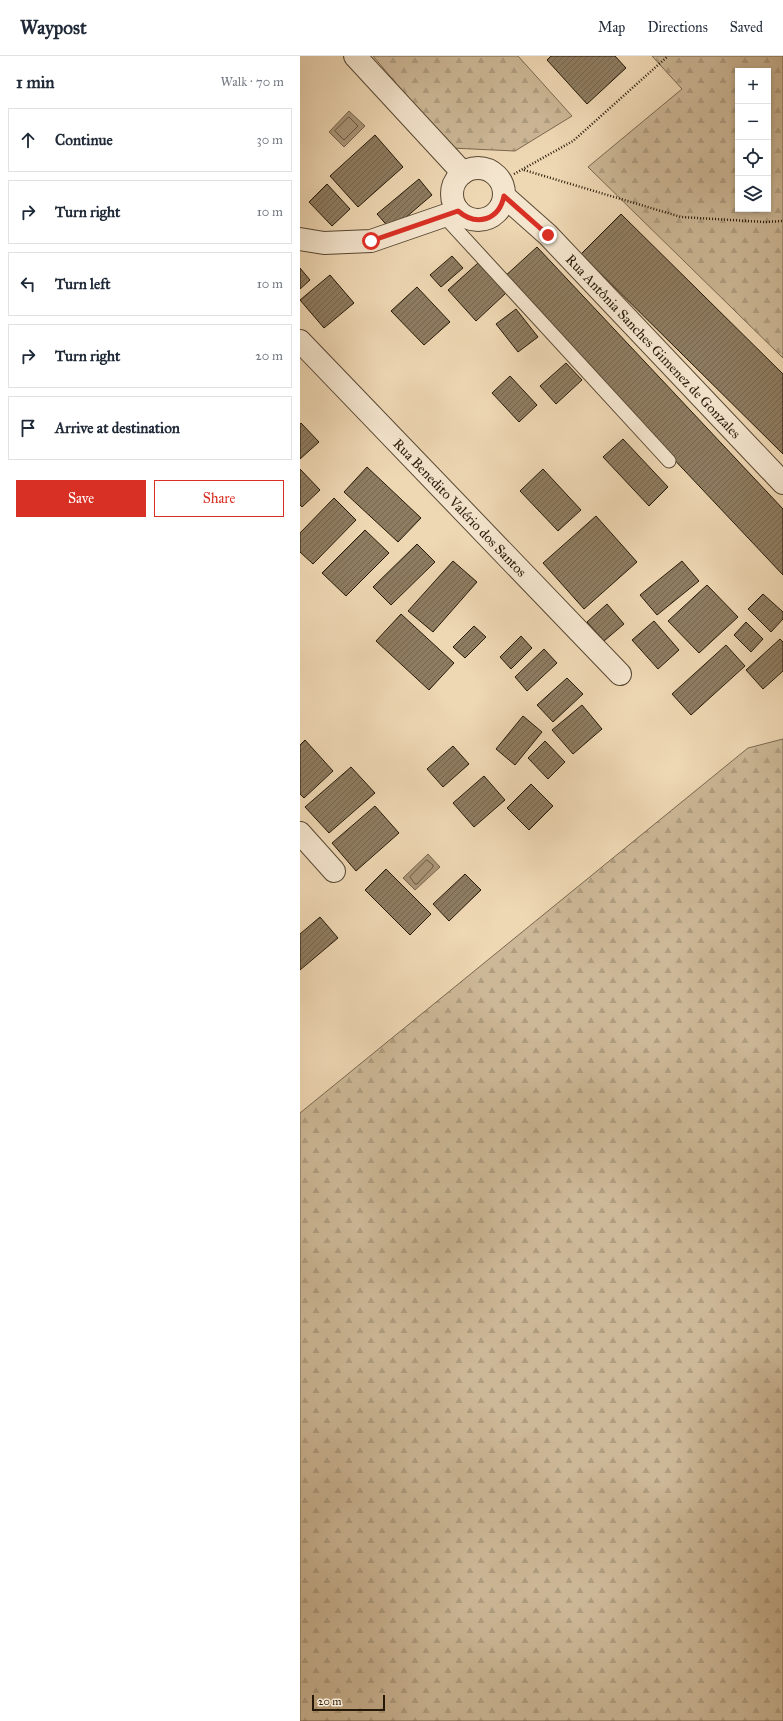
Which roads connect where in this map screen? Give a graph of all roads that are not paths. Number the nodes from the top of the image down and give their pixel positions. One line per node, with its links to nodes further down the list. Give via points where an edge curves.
1 (355, 56): 2 (street)
2 (463, 173): 3 (street, via 470,169 487,169 495,174); 4 (street, via 456,179 453,187 454,204)
3 (502, 188): 4 (street, via 503,204 486,219 471,219); 8 (street, Rua Antônia Sanches Gimenez de Gonzales)
4 (451, 214): 5 (street, via 371,241 324,243); 7 (lane)
5 (300, 239)
6 (300, 341): 9 (street, Rua Benedito Valério dos Santos)
7 (669, 462)
8 (783, 483)
9 (620, 674)
10 (300, 833): 11 (street)
11 (334, 871)

